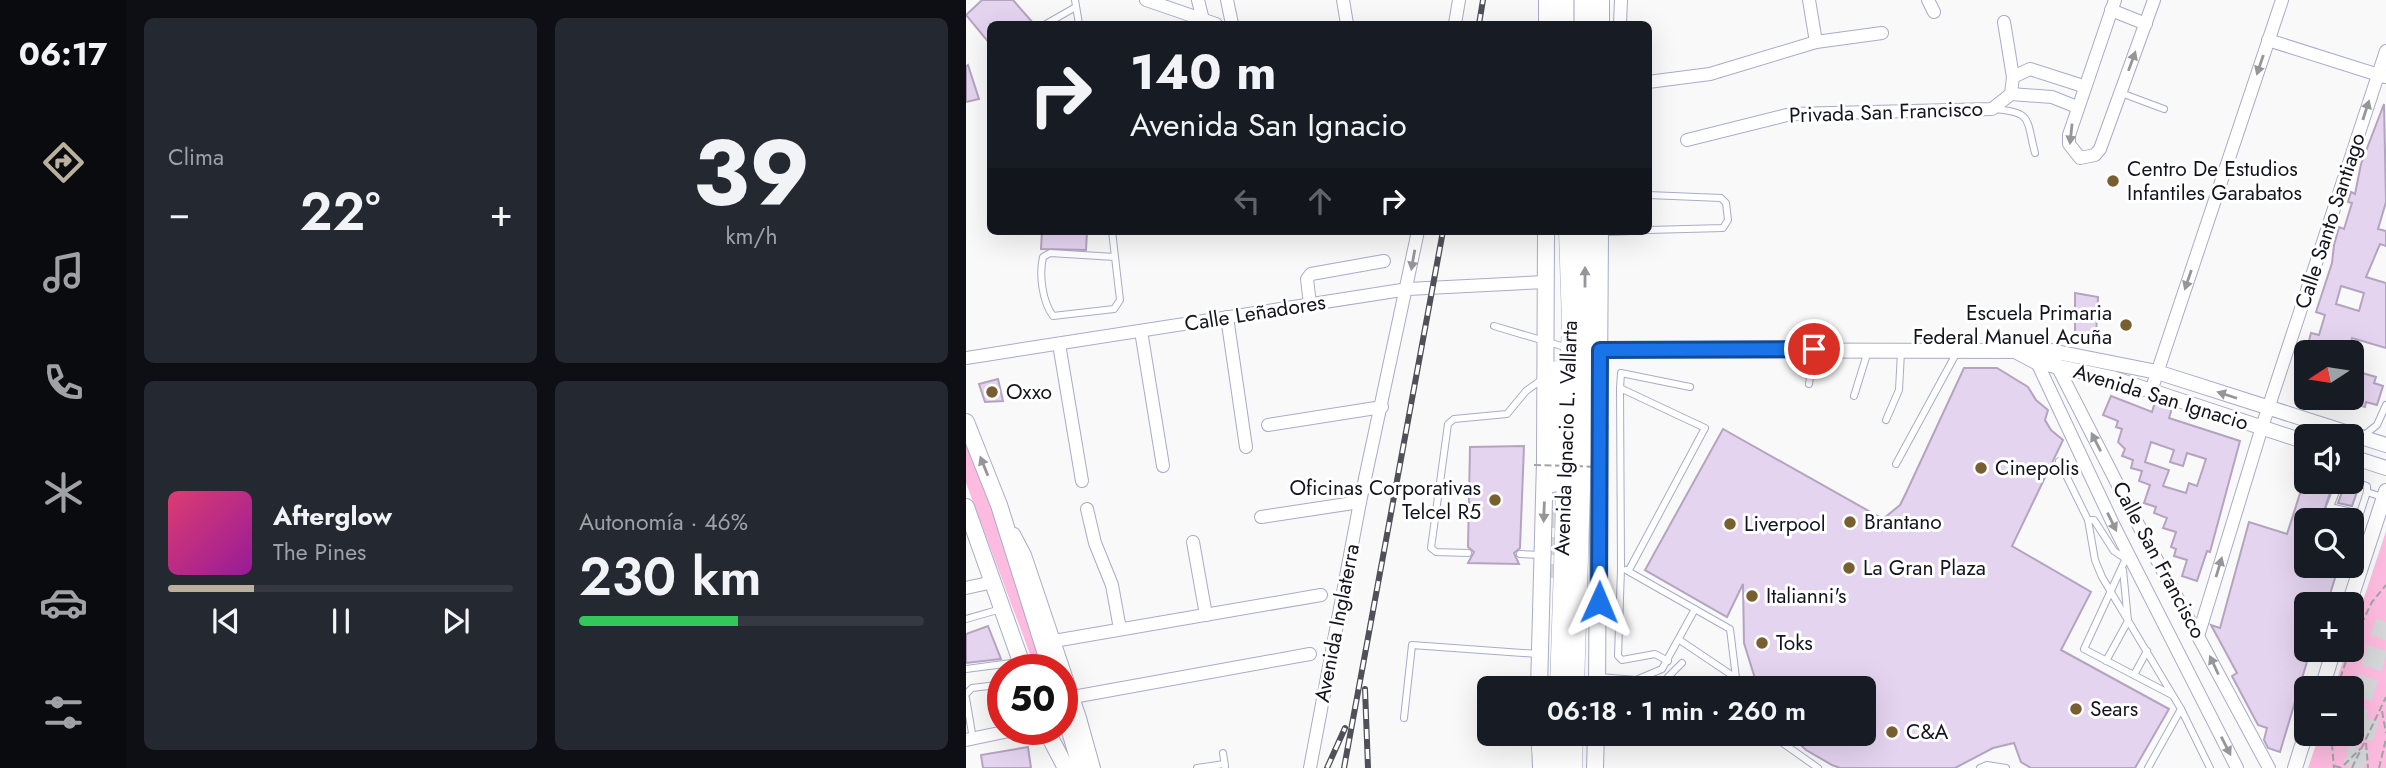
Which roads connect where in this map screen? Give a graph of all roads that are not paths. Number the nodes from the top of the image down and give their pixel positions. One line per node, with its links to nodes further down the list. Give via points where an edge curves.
1 (1075, 0): 16 (lane)
2 (1146, 0): 17 (street)
3 (1198, 0): 17 (street)
4 (1227, 0): 21 (street)
5 (1343, 0): 22 (street)
6 (1459, 0): 23 (street)
7 (1547, 0): 24 (main road)
8 (1564, 0): 25 (main road)
9 (1584, 0): 26 (main road)
10 (1601, 0): 27 (main road)
11 (1621, 0): 28 (street)
12 (1809, 0): 33 (street)
13 (2154, 0): 30 (street)
14 (2282, 0): 32 (street)
15 (2113, 5): 30 (street); 38 (street)
16 (1074, 8): 18 (lane); 19 (lane)
17 (1203, 20): 20 (street)
18 (1051, 21)
19 (1078, 21)
20 (1206, 21)
21 (1231, 21)
22 (1346, 21)
23 (1456, 21)
24 (1547, 21)
25 (1564, 21)
26 (1584, 21)
27 (1601, 21)
28 (1620, 21)
29 (2004, 22): 36 (street, Privada San Francisco)
30 (2146, 24): 40 (street, one-way to 30)
31 (1882, 33): 33 (street)
32 (2269, 40): 35 (street); 71 (street, one-way to 71)
33 (1816, 43): 37 (street, via 1710,75)
34 (2386, 51): 35 (street, Calle Santo Santiago)
35 (2382, 76): 80 (street, Calle Santo Santiago, one-way to 35)
36 (2013, 77): 38 (street, via 2030,69); 39 (street, Privada San Francisco)
37 (1652, 82)
38 (2084, 86): 41 (street)
39 (2011, 93): 41 (street, via 2052,97); 42 (street, Privada San Francisco)
40 (2121, 93): 41 (street, one-way to 40, via 2069,144 2080,158 2089,157 2100,149); 43 (lane)
41 (2077, 107)
42 (1992, 109): 44 (street, Privada San Francisco, via 1810,112); 45 (lane, via 2026,116)
43 (2164, 109)
44 (1687, 139)
45 (2035, 153)
46 (1652, 195): 47 (lane, via 1721,198 1728,220 1723,228)
47 (1652, 230)
48 (1112, 235): 53 (lane)
49 (1417, 235): 56 (street, Avenida Inglaterra, one-way to 56)
50 (1546, 235): 55 (main road, Avenida Ignacio L. Vallarta)
51 (1568, 235): 62 (main road, Avenida Ignacio L. Vallarta)
52 (1594, 235): 62 (main road, Avenida Ignacio L. Vallarta, one-way to 52)
53 (1115, 257): 53 (lane, via 1050,253 1043,257 1046,307 1053,316 1114,309 1120,300)
54 (1384, 261): 57 (street, via 1311,274 1307,279)
55 (1546, 282): 56 (street, Calle Leñadores); 62 (main road, Avenida Ignacio L. Vallarta)
56 (1408, 289): 57 (street, Calle Leñadores); 79 (street, Avenida Inglaterra)
57 (1310, 304): 58 (street, Calle Leñadores)
58 (1227, 317): 60 (street, Calle Leñadores); 91 (street)
59 (1494, 326): 62 (lane)
60 (1141, 331): 61 (street, Calle Leñadores); 95 (street)
61 (1059, 344): 69 (street, Calle Leñadores); 97 (street)
62 (1572, 348): 63 (street, Avenida San Ignacio); 72 (main road, Avenida Ignacio L. Vallarta); 86 (main road); 98 (main road); 152 (main road, Avenida Ignacio L. Vallarta); 153 (main road, Avenida Ignacio L. Vallarta)
63 (1814, 349): 64 (street, Avenida San Ignacio); 73 (lane)
64 (1868, 351): 66 (street, Avenida San Ignacio); 77 (lane)
65 (2051, 351): 68 (street, Avenida San Ignacio); 70 (street, Calle San Francisco); 71 (street, Avenida San Ignacio)
66 (1901, 352): 67 (street, Avenida San Ignacio); 81 (lane, via 1899,390)
67 (1958, 352): 68 (street, Avenida San Ignacio); 94 (lane)
68 (2028, 354): 70 (street, Avenida San Ignacio); 120 (street, Calle San Francisco, one-way to 120)
69 (966, 358)
70 (2057, 367): 76 (street, Avenida San Ignacio); 113 (street, Calle San Francisco, one-way to 70)
71 (2157, 372): 76 (street); 80 (street, Avenida San Ignacio, one-way to 71)
72 (1546, 377): 117 (lane, via 1526,391 1507,414 1454,419 1448,424 1431,548); 119 (main road, Avenida Ignacio L. Vallarta, one-way to 119)
73 (1809, 384)
74 (1690, 387): 75 (lane, via 1621,373)
75 (1620, 388): 122 (lane); 122 (lane, via 1705,428)
76 (2151, 391): 85 (street, Avenida San Ignacio)
77 (1854, 396)
78 (2386, 405): 87 (lane, via 2377,425)
79 (1382, 407): 84 (street); 103 (street, Avenida Inglaterra)
80 (2269, 408): 83 (street, Avenida San Ignacio); 85 (street, Calle Santo Santiago)
81 (1886, 420)
82 (966, 422): 104 (main road, one-way to 82)
83 (2320, 424)
84 (1268, 425)
85 (2262, 427): 88 (street, Avenida San Ignacio); 135 (street, Calle Santo Santiago, one-way to 85)
86 (1599, 428): 154 (main road, Avenida Ignacio L. Vallarta)
87 (2364, 435)
88 (2294, 438)
89 (2364, 438): 90 (street, Avenida San Ignacio)
90 (2386, 445)
91 (1246, 447)
92 (2059, 461): 111 (lane)
93 (2364, 461): 96 (street)
94 (1896, 464)
95 (1164, 466)
96 (2386, 468)
97 (1082, 481)
98 (1553, 483)
99 (2364, 485): 100 (lane)
100 (2367, 492): 102 (lane); 108 (lane)
101 (2335, 494): 106 (lane)
102 (2385, 494): 116 (street)
103 (1360, 502): 110 (street); 185 (street, Avenida Inglaterra)
104 (999, 505): 136 (street, via 1025,555); 140 (main road)
105 (966, 507): 124 (main road)
106 (2330, 507): 107 (lane)
107 (2334, 508)
108 (2362, 508)
109 (1087, 509): 134 (street, via 1112,585)
110 (1261, 517)
111 (2088, 520): 120 (lane, via 2094,520 2114,551); 127 (lane, via 2095,560)
112 (2386, 521): 116 (street)
113 (2144, 536): 120 (street); 135 (street, Calle San Francisco)
114 (1194, 542): 131 (street)
115 (2364, 546): 116 (lane)
116 (2368, 546): 126 (street)
117 (1468, 553)
118 (1520, 554): 119 (lane)
119 (1543, 555): 143 (main road, Avenida Ignacio L. Vallarta)
120 (2127, 556): 121 (lane); 164 (street, Calle San Francisco)
121 (2122, 569): 127 (lane); 133 (lane)
122 (1625, 570): 130 (lane); 145 (lane, via 1618,656 1622,660 1655,654)
123 (1553, 578): 151 (main road)
124 (993, 582): 125 (street); 129 (main road)
125 (966, 588)
126 (2353, 592)
127 (2111, 593): 133 (lane); 144 (lane, via 2084,649)
128 (1321, 595): 131 (street)
129 (1002, 608): 132 (lane); 139 (main road)
130 (1695, 609): 137 (lane); 158 (lane, via 1730,629)
131 (1206, 615): 134 (street)
132 (966, 618)
133 (2128, 621): 138 (lane); 144 (lane)
134 (1120, 629): 136 (street)
135 (2199, 633): 162 (street, Calle San Francisco, one-way to 135)
136 (1054, 640): 141 (street)
137 (1681, 641): 145 (lane); 157 (lane)
138 (2147, 651): 149 (lane); 160 (lane)
139 (1019, 654)
140 (1046, 654)
141 (1057, 654)
142 (1310, 654): 163 (street)
143 (1540, 654): 150 (main road, Avenida Ignacio L. Vallarta); 166 (lane, via 1412,645)
144 (2106, 660): 149 (lane)
145 (1668, 662): 155 (lane)
146 (1682, 663): 156 (lane)
147 (987, 668): 148 (lane)
148 (966, 669)
149 (2134, 675): 160 (lane)
150 (1539, 676)
151 (1548, 676)
152 (1559, 676)
153 (1576, 676)
154 (1598, 676)
155 (1647, 676)
156 (1669, 676)
157 (1733, 676)
158 (1736, 676)
159 (987, 686): 161 (lane, via 972,688)
160 (2173, 695): 165 (lane)
161 (966, 696): 169 (lane)
162 (2229, 696): 164 (street); 195 (street, Calle San Francisco)
163 (1078, 699)
164 (2206, 707): 194 (street, Calle San Francisco, one-way to 194)
165 (2181, 709): 192 (lane); 193 (lane)
166 (1404, 718)
167 (1078, 727): 183 (street)
168 (987, 736): 169 (street)
169 (969, 740)
170 (1049, 745): 180 (main road)
171 (1053, 745): 181 (main road)
172 (1077, 745): 182 (main road)
173 (1557, 746): 186 (main road)
174 (1574, 746): 187 (main road)
175 (1596, 746): 188 (main road)
176 (1787, 746): 189 (lane)
177 (2302, 746): 196 (street)
178 (1223, 753): 179 (lane)
179 (1225, 766): 184 (lane)
180 (1055, 768)
181 (1066, 768)
182 (1081, 768)
183 (1094, 768)
184 (1197, 768)
185 (1310, 768)
186 (1557, 768)
187 (1573, 768)
188 (1595, 768)
189 (1818, 768)
190 (1980, 768): 191 (lane)
191 (2006, 768)
192 (2148, 768)
193 (2210, 768)
194 (2237, 768)
195 (2269, 768)
196 (2295, 768)

